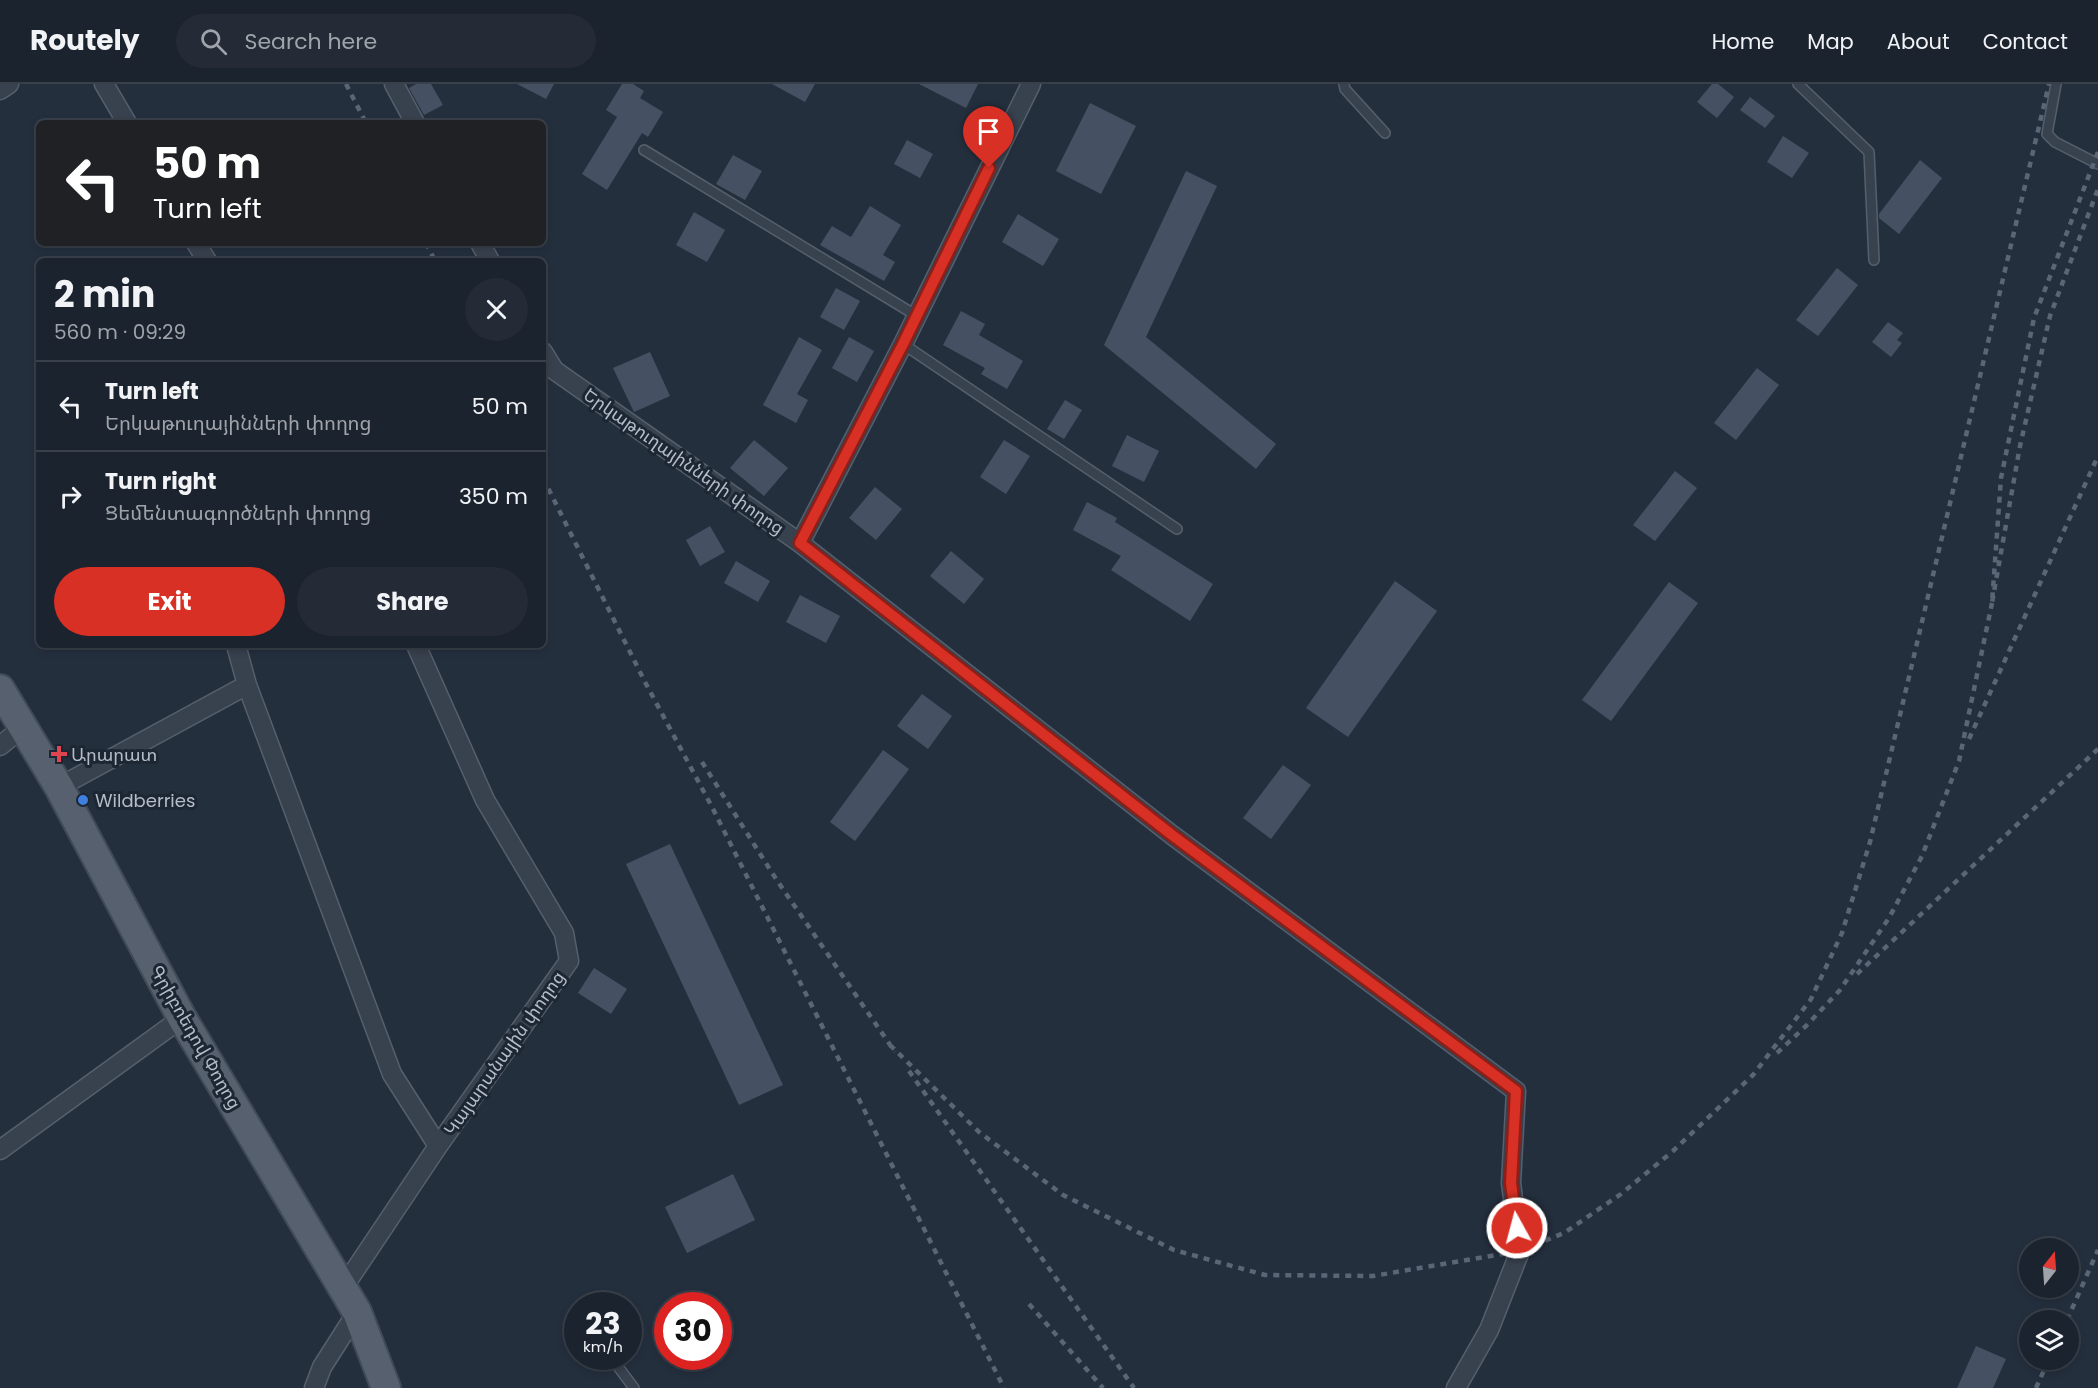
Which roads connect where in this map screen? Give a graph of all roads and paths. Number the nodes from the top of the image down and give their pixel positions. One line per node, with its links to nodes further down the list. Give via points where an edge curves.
1 (9, 84): 8 (street)
2 (104, 84): 9 (street)
3 (394, 84): 10 (street)
4 (1031, 84): 15 (street)
5 (1344, 84): 11 (lane)
6 (1798, 84): 14 (lane, via 1869,152)
7 (2056, 84): 13 (lane, via 2047,134)
8 (0, 90)
9 (125, 120)
10 (413, 120)
11 (1384, 133)
12 (644, 150): 15 (lane)
13 (2098, 164)
14 (1874, 260)
15 (917, 316): 16 (street)
16 (903, 344): 18 (lane); 19 (street)
17 (546, 357): 19 (street, Երկաթուղայինների փողոց, via 554,370)
18 (1177, 529)
19 (800, 543): 35 (street, Երկաթուղայինների փողոց, via 1172,835 1516,1091 1511,1183 1520,1251 1489,1330)
20 (238, 648): 22 (street)
21 (417, 648): 28 (street, Կայարանային փողոց, via 485,800 564,933 569,961)
22 (247, 685): 26 (street); 28 (street, via 392,1074)
23 (0, 689): 24 (main road, Գրիբոեդով Փողոց)
24 (23, 727): 25 (street); 26 (main road, Գրիբոեդով Փողոց)
25 (0, 746)
26 (59, 787): 27 (main road, Գրիբոեդով Փողոց)
27 (182, 1018): 29 (street); 30 (main road, Գրիբոեդով Փողոց)
28 (438, 1146): 30 (street, Կայարանային փողոց)
29 (0, 1150)
30 (350, 1300): 32 (street, Կայարանային փողոց); 33 (main road, Գրիբոեդով Փողոց)
31 (620, 1370): 34 (lane)
32 (314, 1388)
33 (386, 1388)
34 (634, 1388)
35 (1456, 1388)

